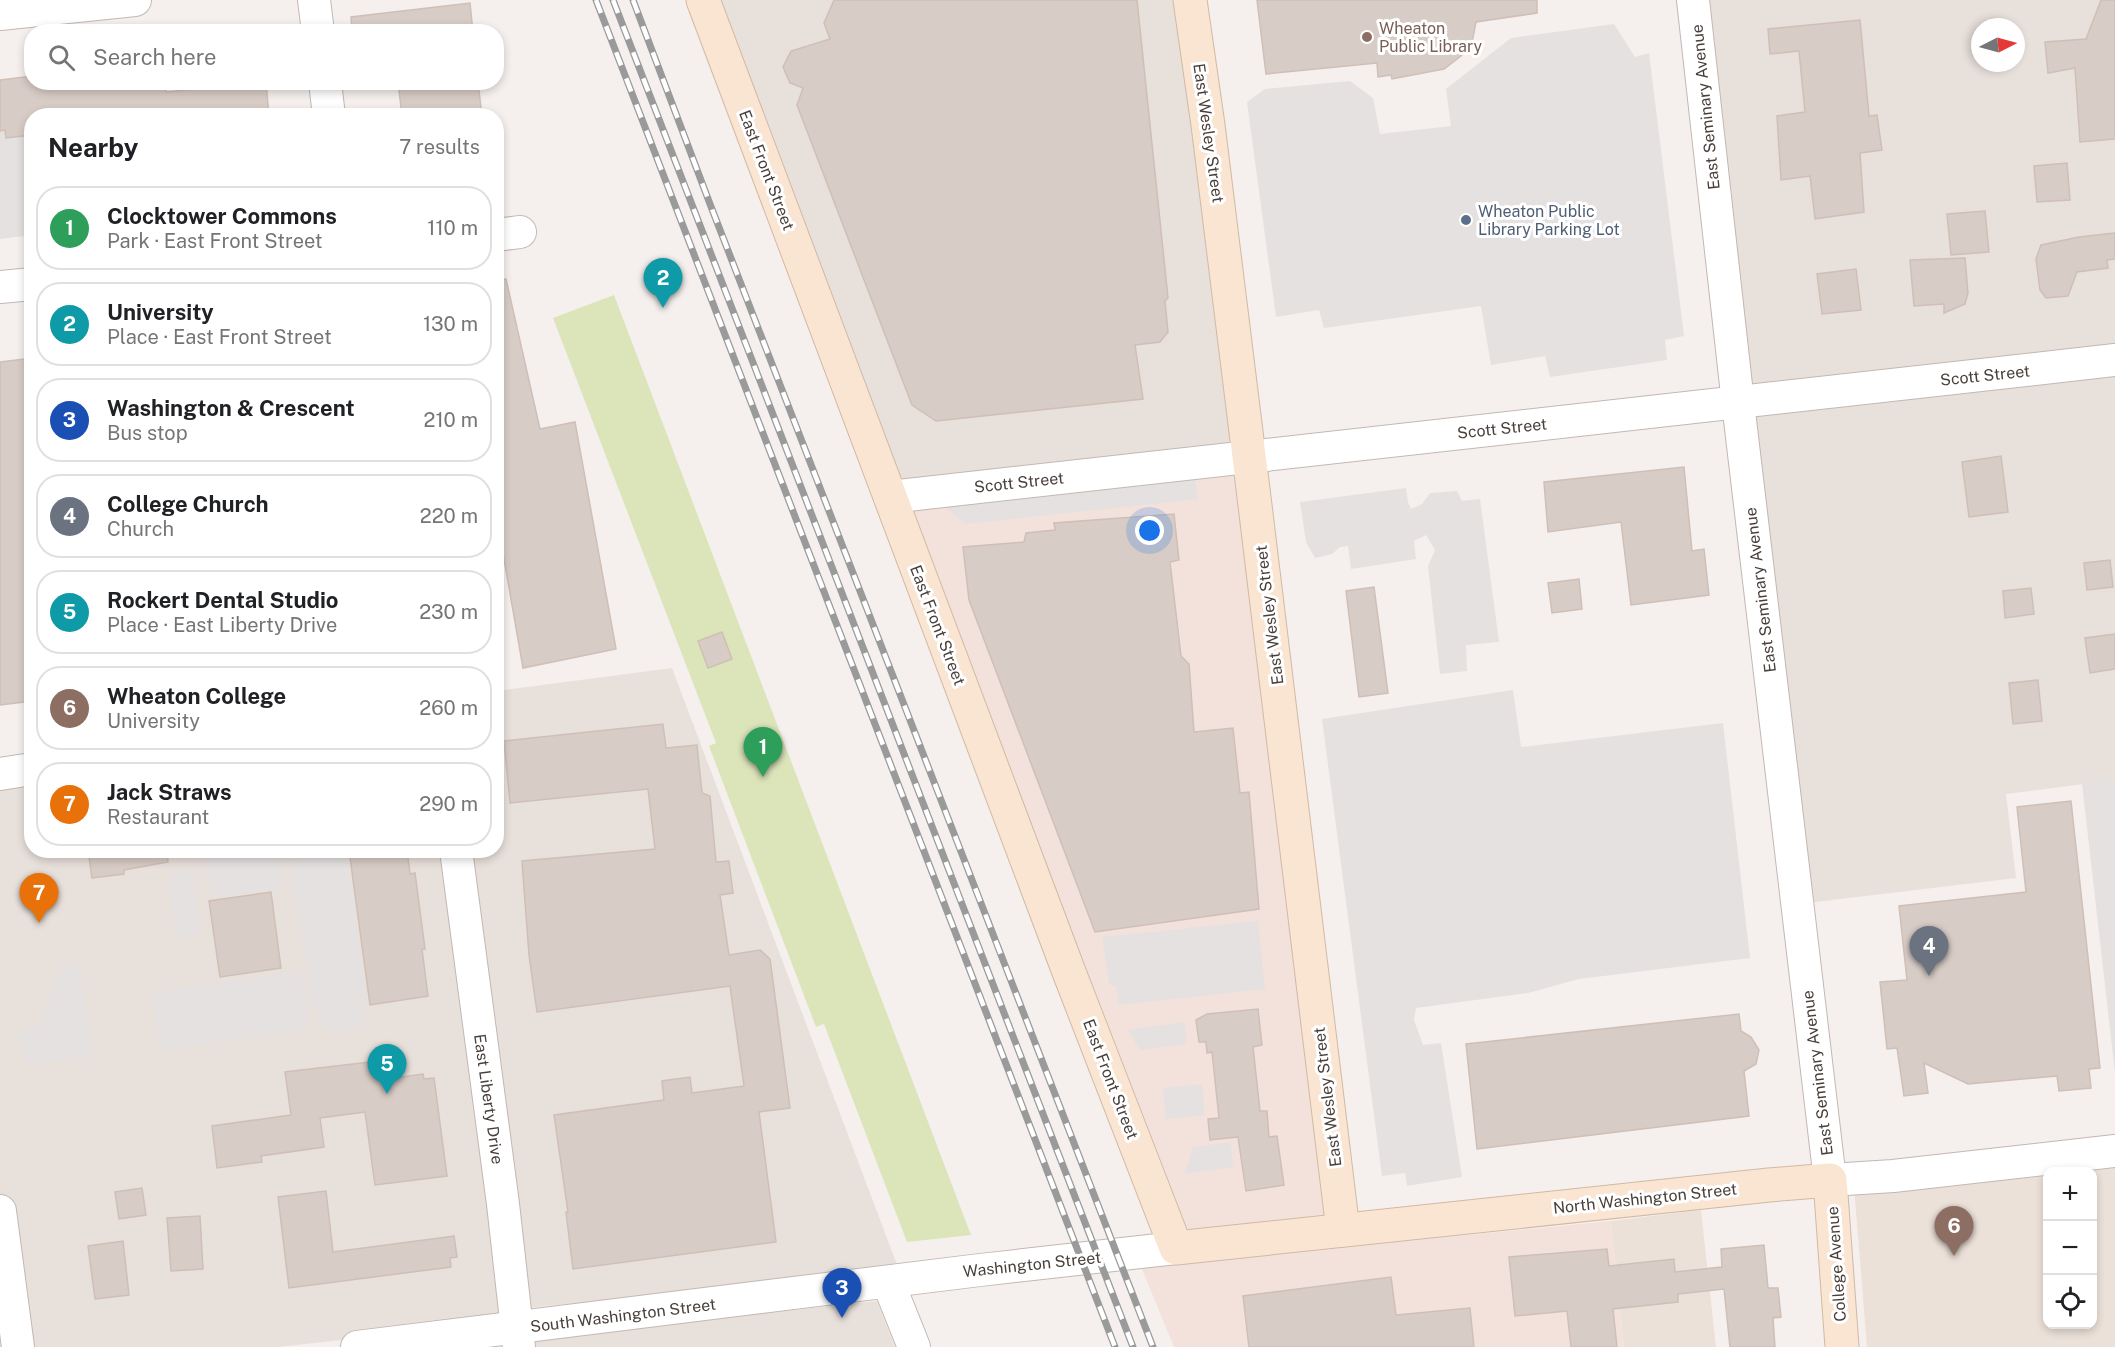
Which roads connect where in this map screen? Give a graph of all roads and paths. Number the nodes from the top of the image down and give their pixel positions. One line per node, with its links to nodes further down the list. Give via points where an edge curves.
1 (135, 0): 6 (street)
2 (314, 0): 7 (street)
3 (703, 0): 15 (street, East Front Street)
4 (1190, 0): 14 (street, East Wesley Street)
5 (1693, 0): 13 (street, East Seminary Avenue)
6 (0, 14)
7 (317, 24)
8 (326, 90): 9 (street)
9 (328, 108)
10 (24, 285): 11 (street)
11 (0, 287)
12 (2115, 360): 13 (street, Scott Street)
13 (1738, 403): 14 (street, Scott Street); 20 (street, East Seminary Avenue)
14 (1250, 456): 15 (street, Scott Street); 22 (street, East Wesley Street)
15 (890, 497): 23 (street, East Front Street)
16 (24, 770): 17 (street)
17 (0, 774)
18 (457, 858): 25 (street, East Liberty Drive)
19 (2115, 1151): 20 (street, North Washington Street)
20 (1830, 1180): 22 (street, North Washington Street); 29 (street, College Avenue)
21 (0, 1211): 26 (street)
22 (1343, 1230): 23 (street, North Washington Street)
23 (1176, 1248): 24 (street, Washington Street)
24 (888, 1282): 25 (street, South Washington Street); 28 (street)
25 (518, 1338): 27 (street, South Washington Street)
26 (18, 1347)
27 (357, 1347)
28 (914, 1347)
29 (1842, 1347)

